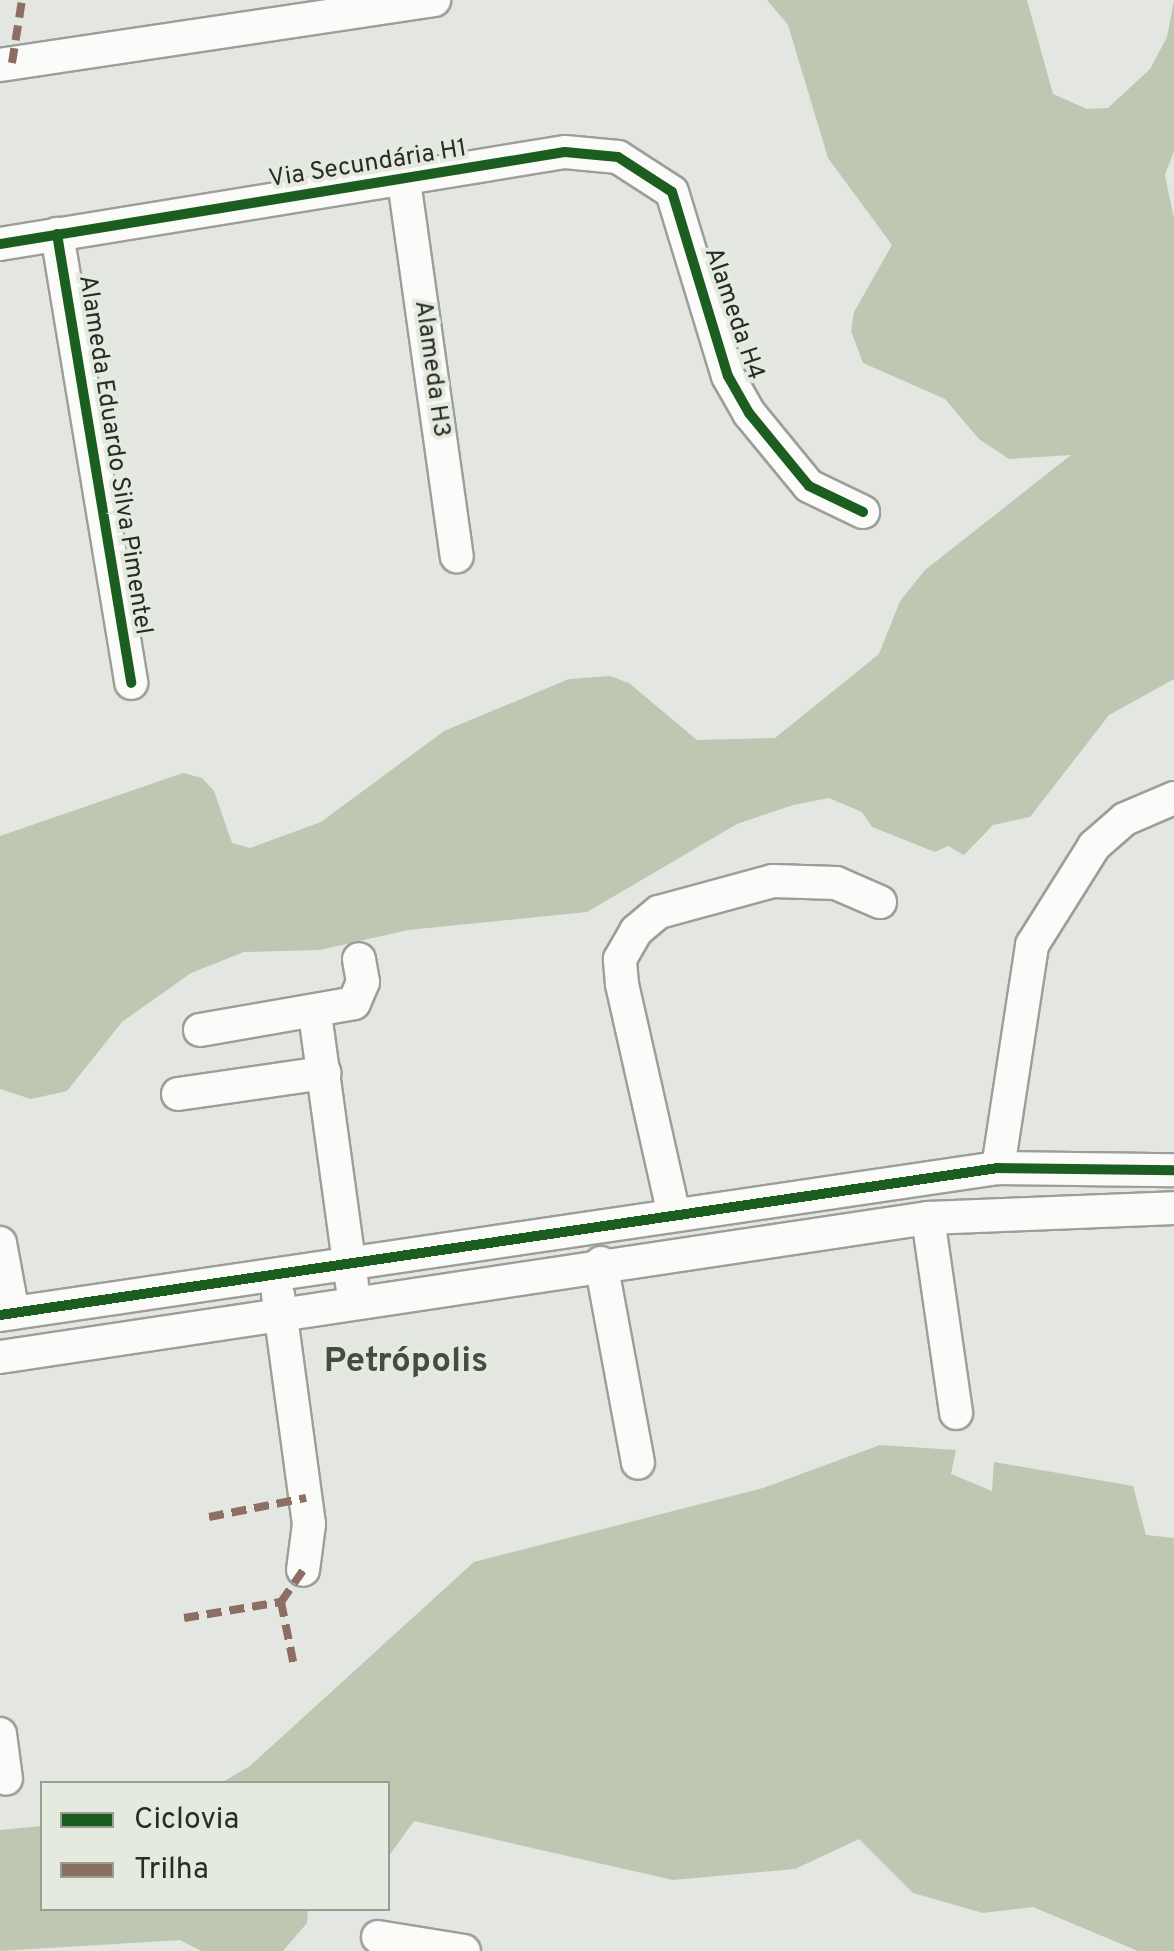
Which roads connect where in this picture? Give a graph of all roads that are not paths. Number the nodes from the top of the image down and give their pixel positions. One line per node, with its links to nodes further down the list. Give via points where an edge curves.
1 (434, 0): 2 (street)
2 (0, 65)
3 (565, 152): 4 (street, Via Secundária H1); 7 (street, Alameda H4, via 618,157 672,192 728,376 749,413 809,486)
4 (404, 181): 5 (street, Via Secundária H1); 8 (street, Alameda H3)
5 (57, 234): 6 (street, Via Secundária H1); 9 (street, Alameda Eduardo Silva Pimentel)
6 (0, 244)
7 (864, 512)
8 (457, 556)
9 (132, 683)
10 (1174, 798): 17 (street, via 1125,819 1094,846 1032,945)
11 (880, 902): 20 (street, via 836,883 773,880 659,912 636,930 620,960 622,984)
12 (359, 959): 13 (street, via 362,982 354,1003)
13 (315, 1014): 14 (street); 15 (street)
14 (200, 1030)
15 (324, 1073): 16 (street); 24 (street)
16 (178, 1094)
17 (998, 1168): 18 (street); 20 (street)
18 (1174, 1170)
19 (1174, 1208): 21 (street)
20 (674, 1215): 24 (street)
21 (928, 1218): 23 (street); 30 (street)
22 (0, 1243): 27 (street)
23 (602, 1262): 26 (street); 31 (street)
24 (350, 1263): 25 (street); 26 (street)
25 (276, 1276): 27 (street); 28 (street)
26 (355, 1303): 28 (street)
27 (6, 1314)
28 (282, 1316): 29 (street); 32 (street, via 310,1524)
29 (0, 1357)
30 (956, 1413)
31 (638, 1464)
32 (303, 1570)
33 (0, 1734): 34 (street)
34 (6, 1779)
35 (378, 1938): 36 (street)
36 (464, 1951)

